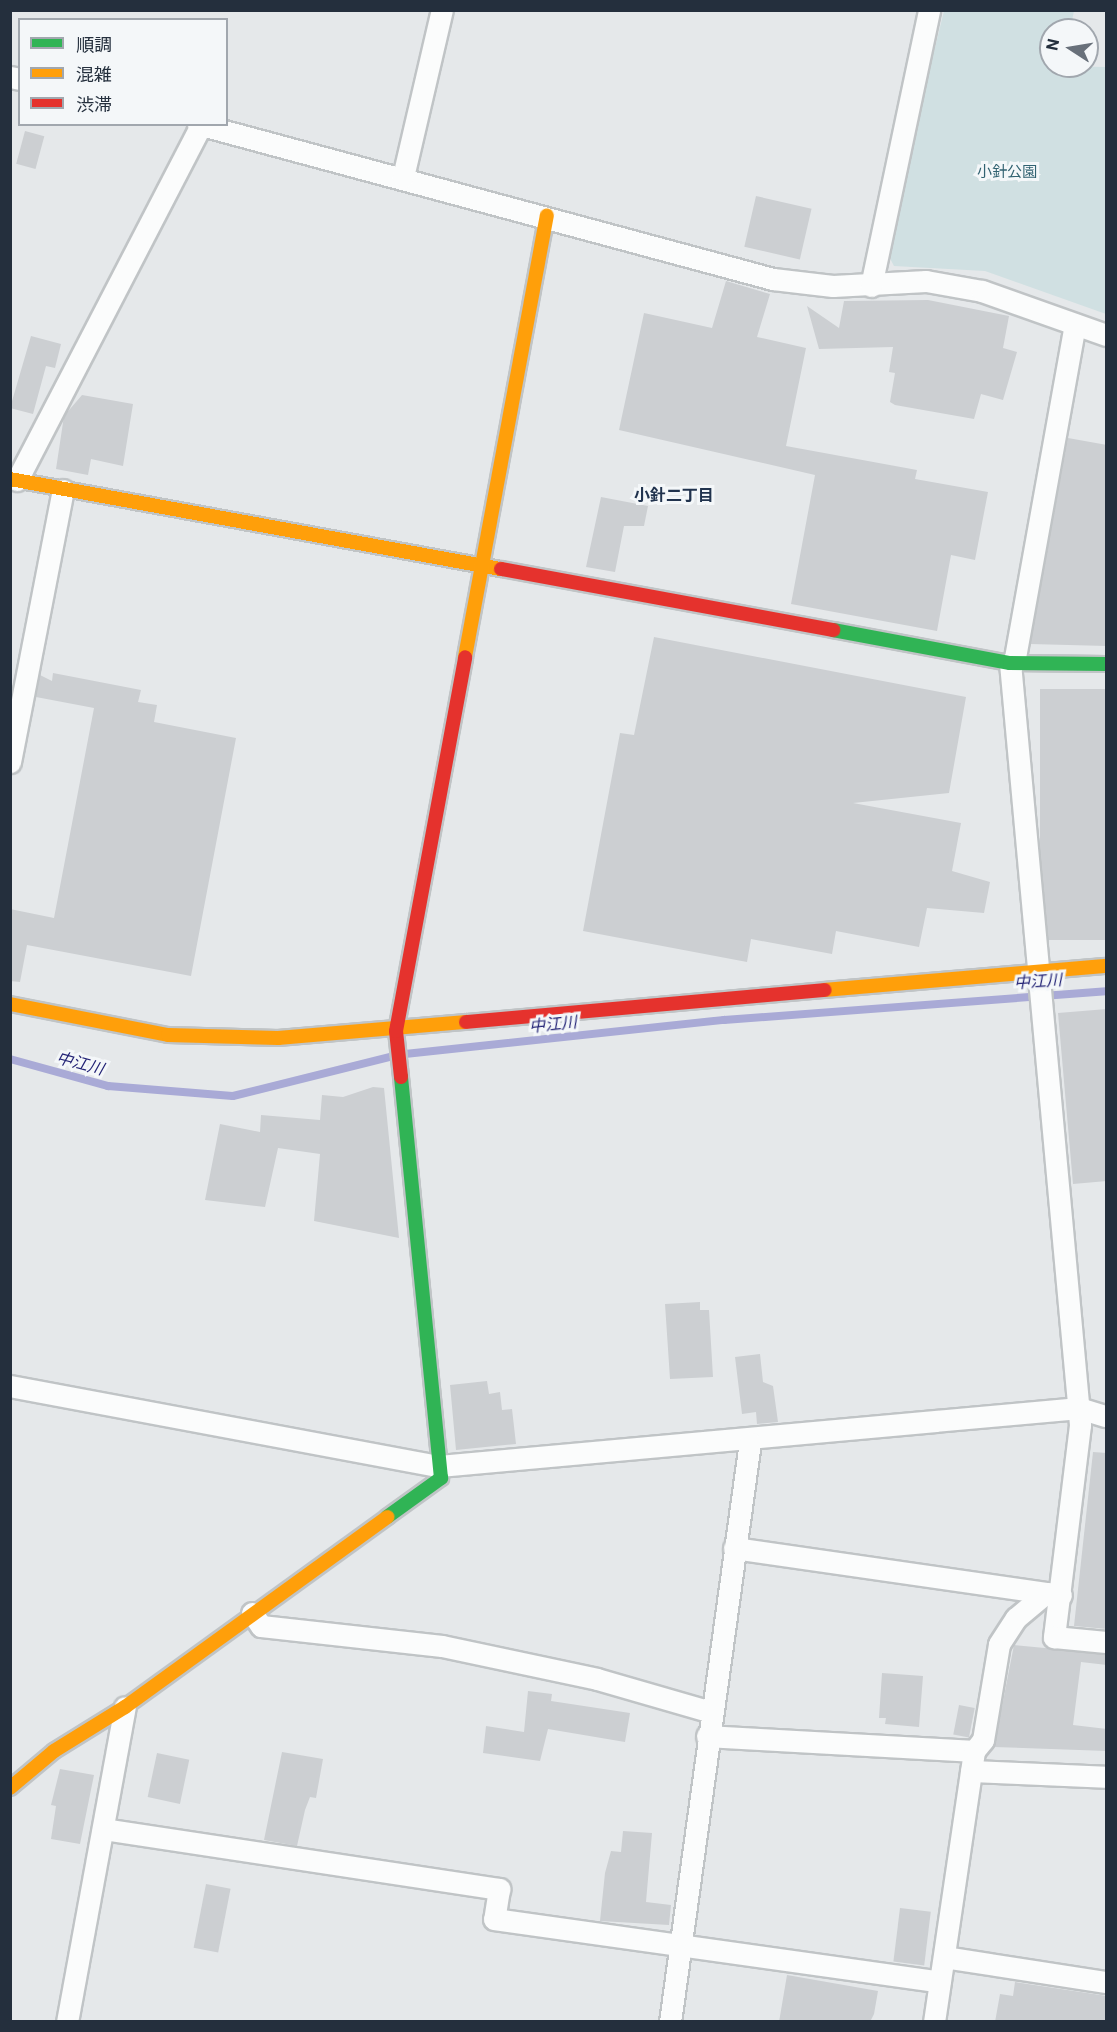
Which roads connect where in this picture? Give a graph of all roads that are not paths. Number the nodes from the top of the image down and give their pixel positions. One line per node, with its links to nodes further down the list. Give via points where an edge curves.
1 (442, 10): 5 (street)
2 (929, 10): 7 (street)
3 (198, 126): 10 (street)
4 (203, 126): 5 (street)
5 (403, 177): 6 (street)
6 (547, 216): 7 (street, via 773,279); 12 (street)
7 (871, 286): 8 (street, via 926,281 982,291)
8 (1075, 324): 9 (street); 13 (street)
9 (1107, 335)
10 (14, 480): 11 (street)
11 (63, 489): 12 (street); 15 (street)
12 (480, 566): 13 (street); 19 (street)
13 (1012, 663): 14 (street); 17 (street)
14 (1107, 664)
15 (10, 762)
16 (1107, 966): 17 (street)
17 (1039, 976): 19 (street); 21 (street)
18 (10, 1004): 19 (street, via 168,1035)
19 (397, 1035): 24 (street)
20 (10, 1386): 24 (street)
21 (1079, 1408): 22 (street); 23 (street); 26 (street)
22 (1107, 1416)
23 (750, 1442): 24 (street); 25 (street)
24 (439, 1466): 27 (street, via 441,1478)
25 (734, 1548): 26 (street); 30 (street)
26 (1053, 1594): 28 (street, via 1054,1637); 32 (street, via 1016,1617 999,1644 983,1740)
27 (252, 1613): 29 (street); 30 (street, via 261,1626 442,1646 597,1679)
28 (1107, 1642)
29 (126, 1707): 34 (street, via 54,1751); 35 (street)
30 (711, 1712): 31 (street)
31 (707, 1736): 32 (street); 36 (street)
32 (972, 1761): 33 (street); 37 (street)
33 (1107, 1777)
34 (10, 1788)
35 (103, 1829): 36 (street, via 498,1889 494,1919); 40 (street)
36 (680, 1945): 38 (street); 41 (street)
37 (944, 1957): 38 (street); 39 (street)
38 (940, 1982): 42 (street)
39 (1107, 1982)
40 (67, 2022)
41 (670, 2022)
42 (934, 2022)

